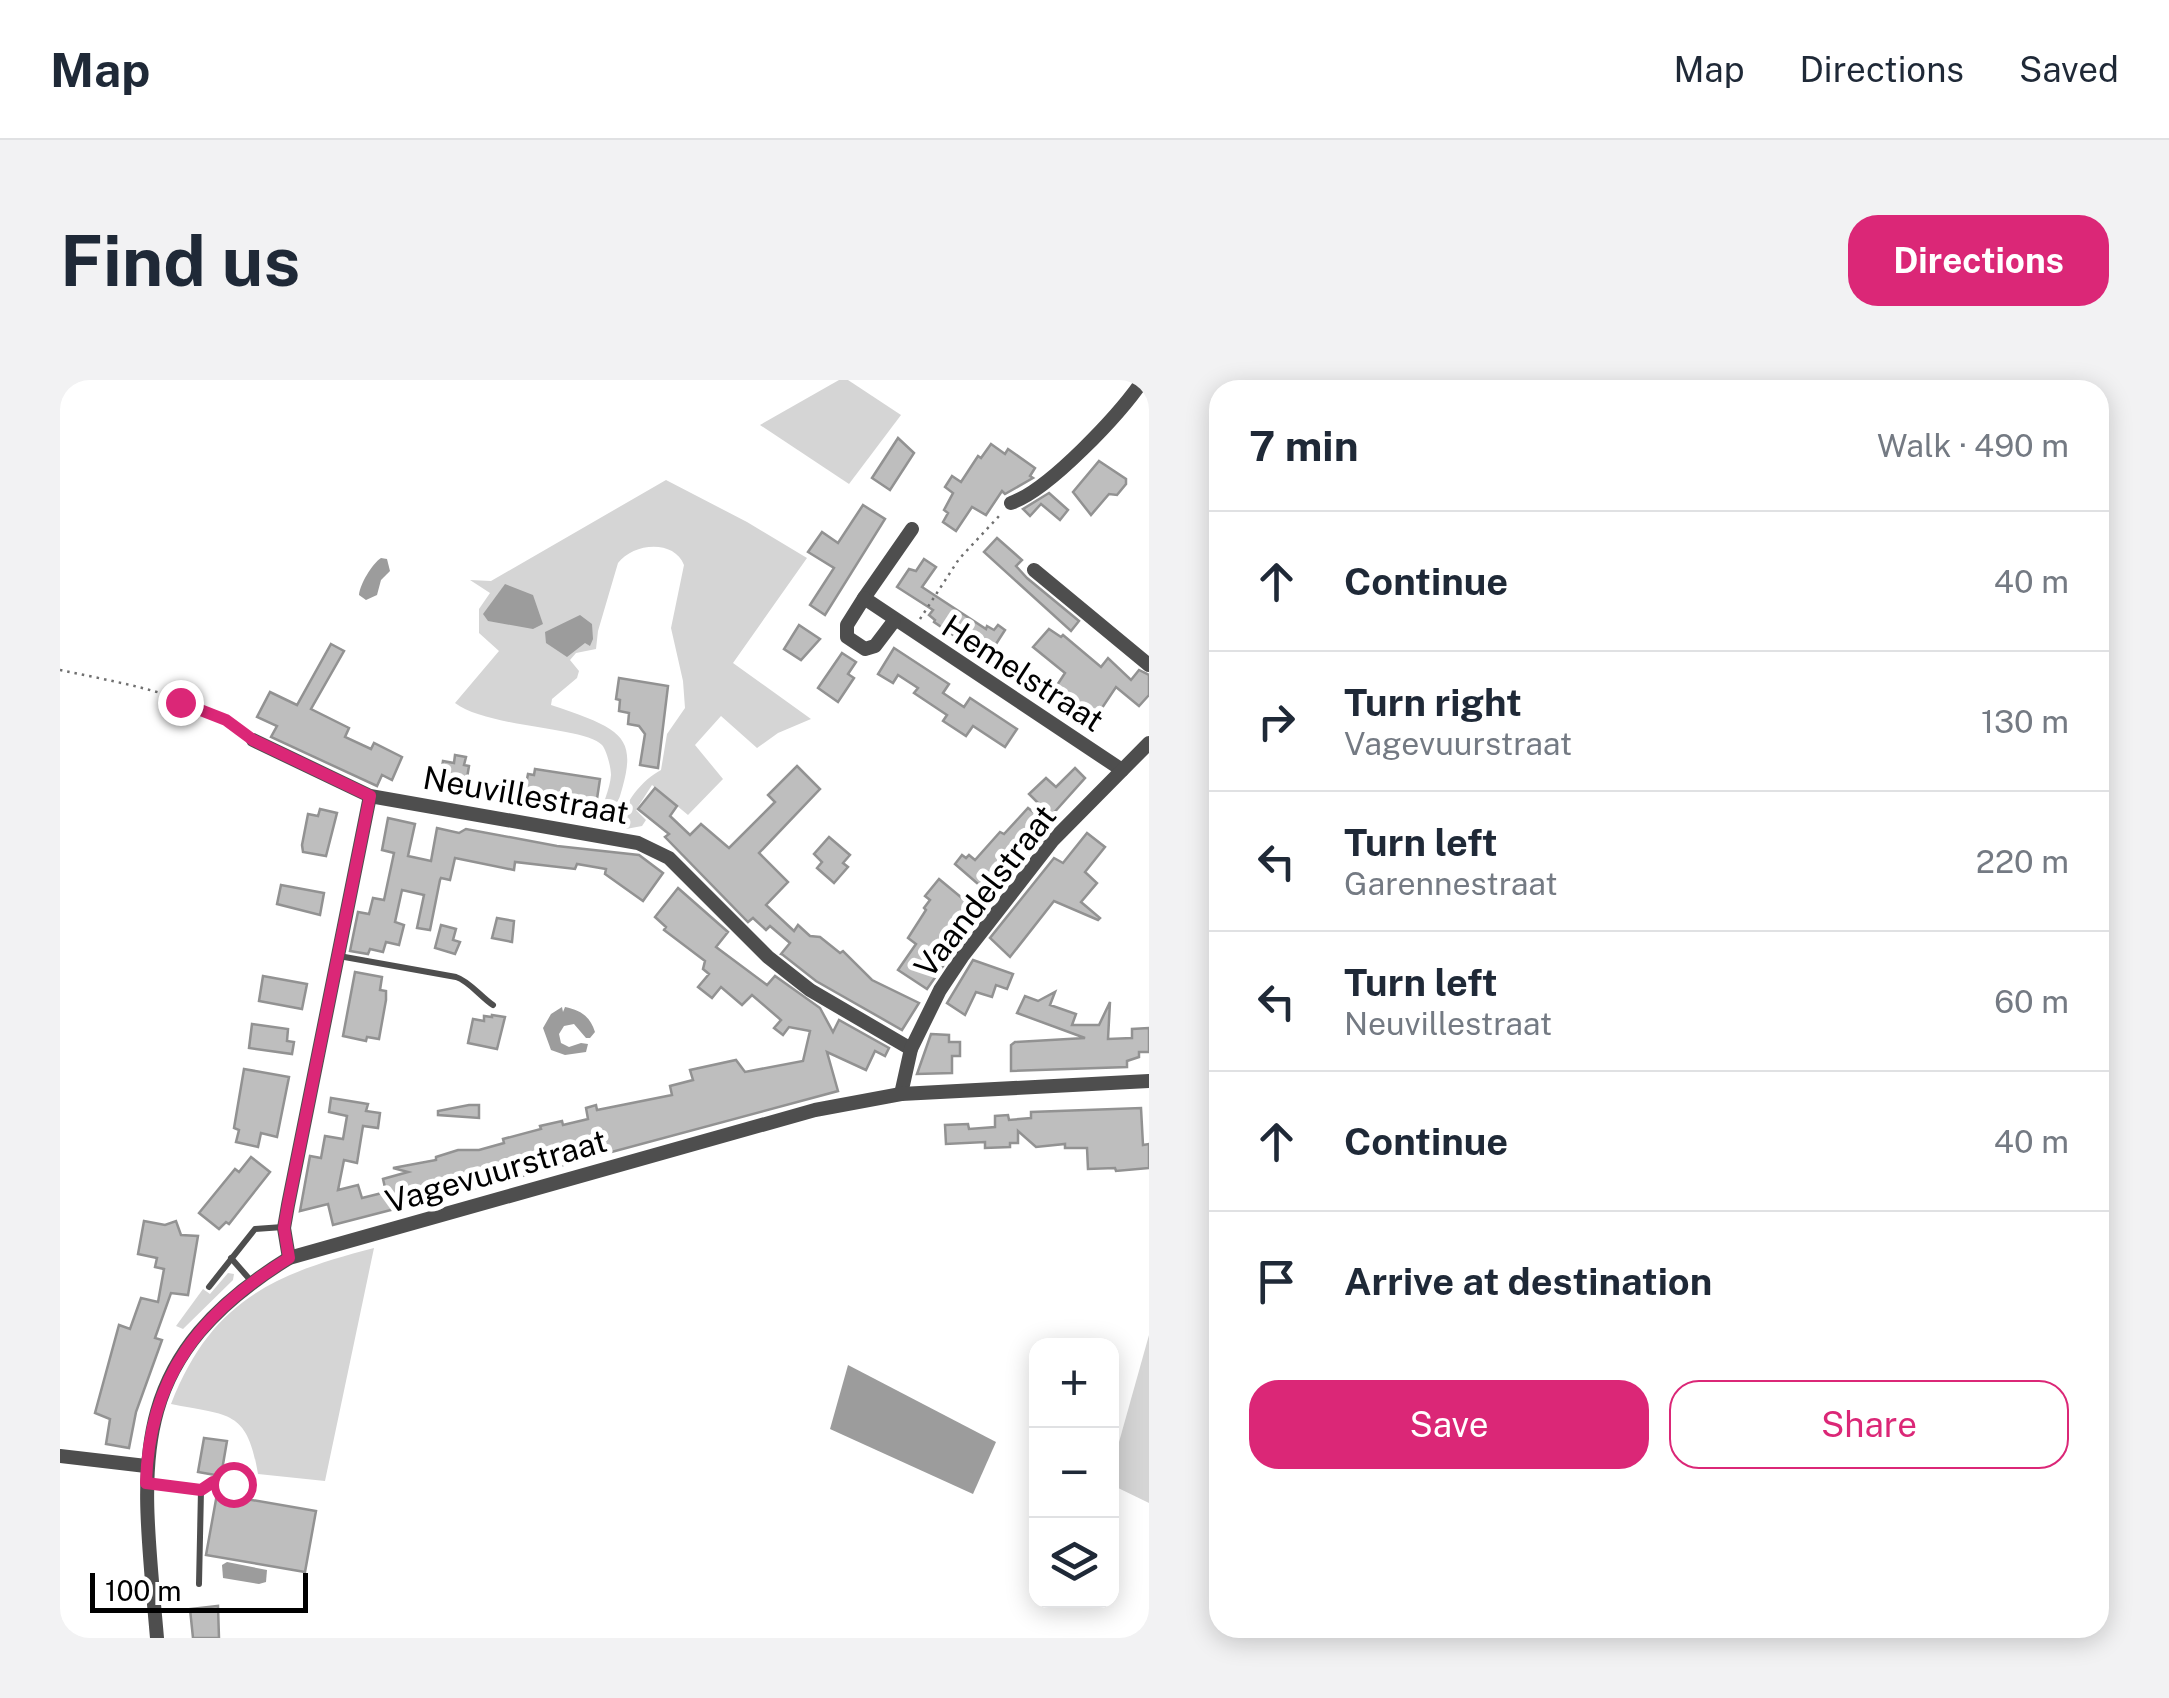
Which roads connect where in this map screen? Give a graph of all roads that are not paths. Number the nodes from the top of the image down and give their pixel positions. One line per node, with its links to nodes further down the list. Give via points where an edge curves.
1 (1143, 380): 2 (street, via 1080,452)
2 (1011, 503)
3 (912, 530): 5 (street, Hemelstraat)
4 (1034, 570): 7 (street)
5 (864, 598): 6 (street, Hemelstraat); 6 (street, Hemelstraat, via 847,625 848,637 865,649 875,646)
6 (894, 621): 10 (street, Hemelstraat)
7 (1149, 665)
8 (253, 740): 11 (street, Neuvillestraat)
9 (1149, 744): 10 (street, Vaandelstraat)
10 (1122, 770): 14 (street, Vaandelstraat, via 1053,840 962,957)
11 (370, 796): 12 (street); 14 (street, Neuvillestraat, via 638,842 669,858 810,990)
12 (338, 956): 13 (lane, via 464,980); 17 (street)
13 (494, 1005)
14 (912, 1048): 16 (street, Vaandelstraat)
15 (1149, 1081): 16 (street, Vagevuurstraat)
16 (901, 1094): 19 (street, Vagevuurstraat, via 816,1110)
17 (284, 1228): 18 (lane, via 255,1229); 19 (street)
18 (231, 1258): 20 (lane); 21 (lane)
19 (289, 1258): 20 (street, Vagevuurstraat)
20 (252, 1282): 23 (street, Vagevuurstraat, via 222,1304 172,1371 155,1414)
21 (208, 1287)
22 (60, 1456): 23 (street)
23 (146, 1466): 24 (street, Vagevuurstraat)
24 (146, 1483): 26 (lane); 28 (street, Vagevuurstraat)
25 (253, 1485): 26 (lane, via 213,1482)
26 (201, 1490): 27 (lane)
27 (199, 1584)
28 (157, 1638)

